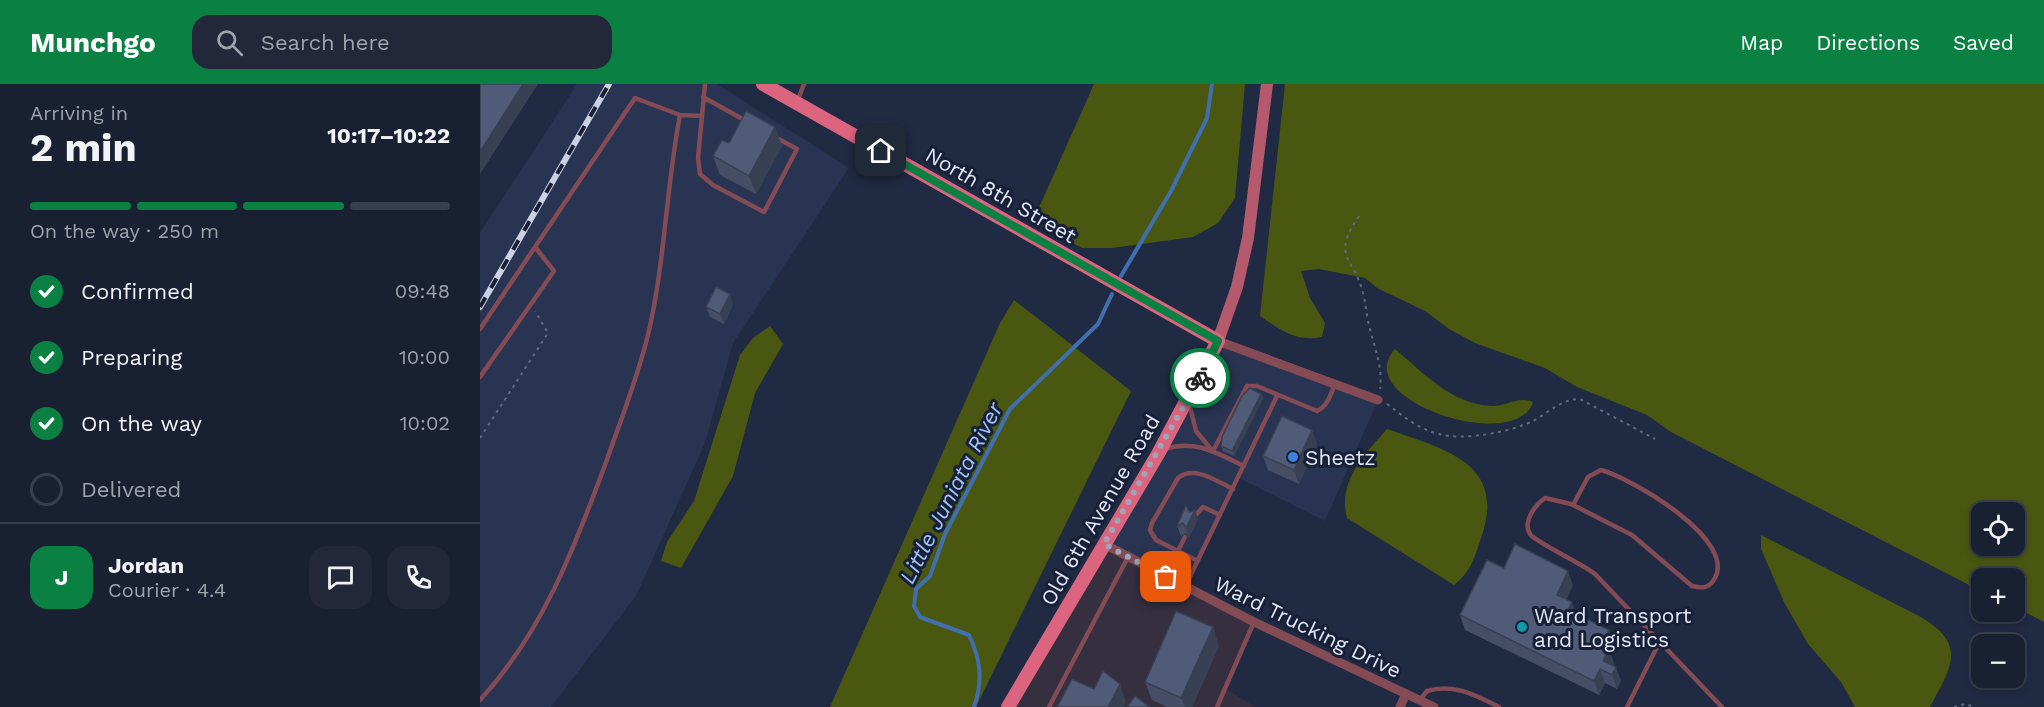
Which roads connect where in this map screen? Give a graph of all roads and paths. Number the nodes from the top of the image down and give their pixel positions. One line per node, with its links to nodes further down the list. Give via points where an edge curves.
1 (705, 84): 5 (lane)
2 (763, 84): 6 (main road, North 8th Street)
3 (804, 84): 6 (lane)
4 (1267, 84): 15 (main road, Old 6th Avenue Road, via 1248,238 1238,286)
5 (703, 97): 8 (lane); 9 (lane)
6 (797, 102): 15 (main road, North 8th Street)
7 (680, 115): 8 (lane); 12 (lane, via 635,98); 39 (lane, via 648,336 625,409 569,561 539,618)
8 (702, 116): 10 (lane, via 700,174 764,212 797,149)
9 (755, 126)
10 (766, 132)
11 (1359, 216): 20 (path, via 1347,234 1346,254 1363,291 1378,355)
12 (535, 247): 13 (lane, via 554,270); 14 (lane)
13 (531, 303): 16 (lane); 21 (path, via 548,333)
14 (480, 329)
15 (1218, 341): 17 (street); 19 (main road, Old 6th Avenue Road)
16 (480, 377)
17 (1335, 383): 18 (lane, via 1323,408 1317,411); 20 (street)
18 (1277, 396): 23 (lane, via 1247,386); 25 (lane)
19 (1188, 399): 23 (lane, via 1196,430); 24 (main road, Old 6th Avenue Road)
20 (1378, 400): 22 (path, via 1428,430 1455,436 1519,427 1560,403 1580,399)
21 (480, 438)
22 (1655, 439)
23 (1213, 451): 24 (lane, via 1186,445); 25 (lane)
24 (1158, 454): 31 (main road, Old 6th Avenue Road)
25 (1244, 466): 26 (lane)
26 (1233, 489): 28 (lane); 32 (lane, via 1198,473 1178,478 1150,530 1156,540)
27 (1573, 505): 27 (lane, via 1637,539 1692,586 1710,585 1716,576 1715,559 1696,528 1670,505 1609,472 1601,470 1588,477); 37 (lane, via 1545,498 1530,516 1530,534 1595,574)
28 (1220, 515): 29 (lane, via 1203,507); 34 (lane)
29 (1194, 517)
30 (1185, 537): 32 (lane)
31 (1104, 544): 33 (street, Ward Trucking Drive); 41 (main road, Old 6th Avenue Road)
32 (1178, 551): 34 (lane)
33 (1128, 557): 35 (street, Ward Trucking Drive); 42 (lane)
34 (1198, 561): 35 (lane)
35 (1185, 587): 36 (street, Ward Trucking Drive)
36 (1254, 622): 38 (street, Ward Trucking Drive); 43 (lane)
37 (1660, 641): 47 (lane); 48 (lane)
38 (1406, 694): 40 (street, Ward Trucking Drive); 44 (street)
39 (480, 700)
40 (1420, 700): 45 (street, Ward Trucking Drive); 46 (lane, via 1426,691 1449,688 1468,692)
41 (1008, 707)
42 (1049, 707)
43 (1217, 707)
44 (1400, 707)
45 (1434, 707)
46 (1499, 707)
47 (1627, 707)
48 (1722, 707)
49 (1954, 707): 50 (path)
50 (1975, 707)

